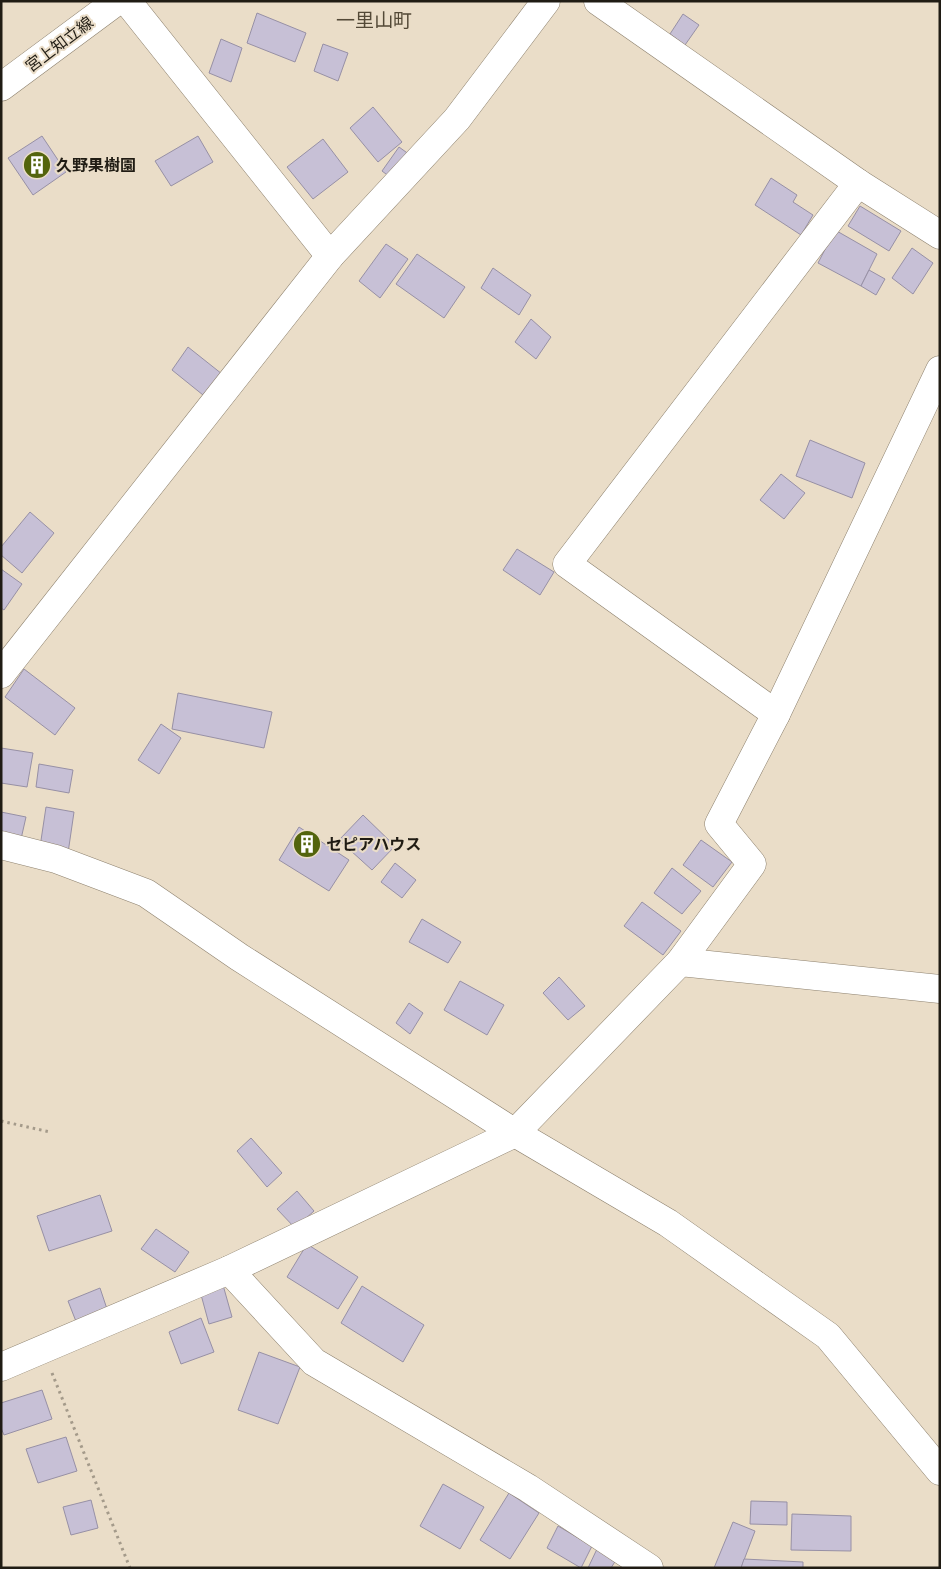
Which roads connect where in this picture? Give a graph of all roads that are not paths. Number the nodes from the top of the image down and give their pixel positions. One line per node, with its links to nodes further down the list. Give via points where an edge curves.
1 (89, 1): 6 (street, 宮上知立線)
2 (117, 1): 7 (street, 宮上知立線)
3 (127, 1): 10 (street)
4 (546, 1): 10 (street, via 457,119)
5 (598, 1): 8 (street)
6 (1, 67)
7 (1, 87)
8 (858, 184): 9 (street); 13 (street, via 567,564)
9 (940, 235)
10 (330, 256): 12 (street)
11 (940, 370): 13 (street)
12 (1, 674)
13 (776, 714): 15 (street, via 719,824 752,864)
14 (1, 845): 17 (street, via 56,858 146,893 239,957)
15 (680, 962): 16 (street); 17 (street)
16 (940, 989)
17 (515, 1133): 18 (street); 20 (street, via 668,1223 828,1336)
18 (230, 1270): 19 (street); 21 (street, via 314,1362 528,1488)
19 (1, 1366)
20 (940, 1471)
21 (650, 1568)

